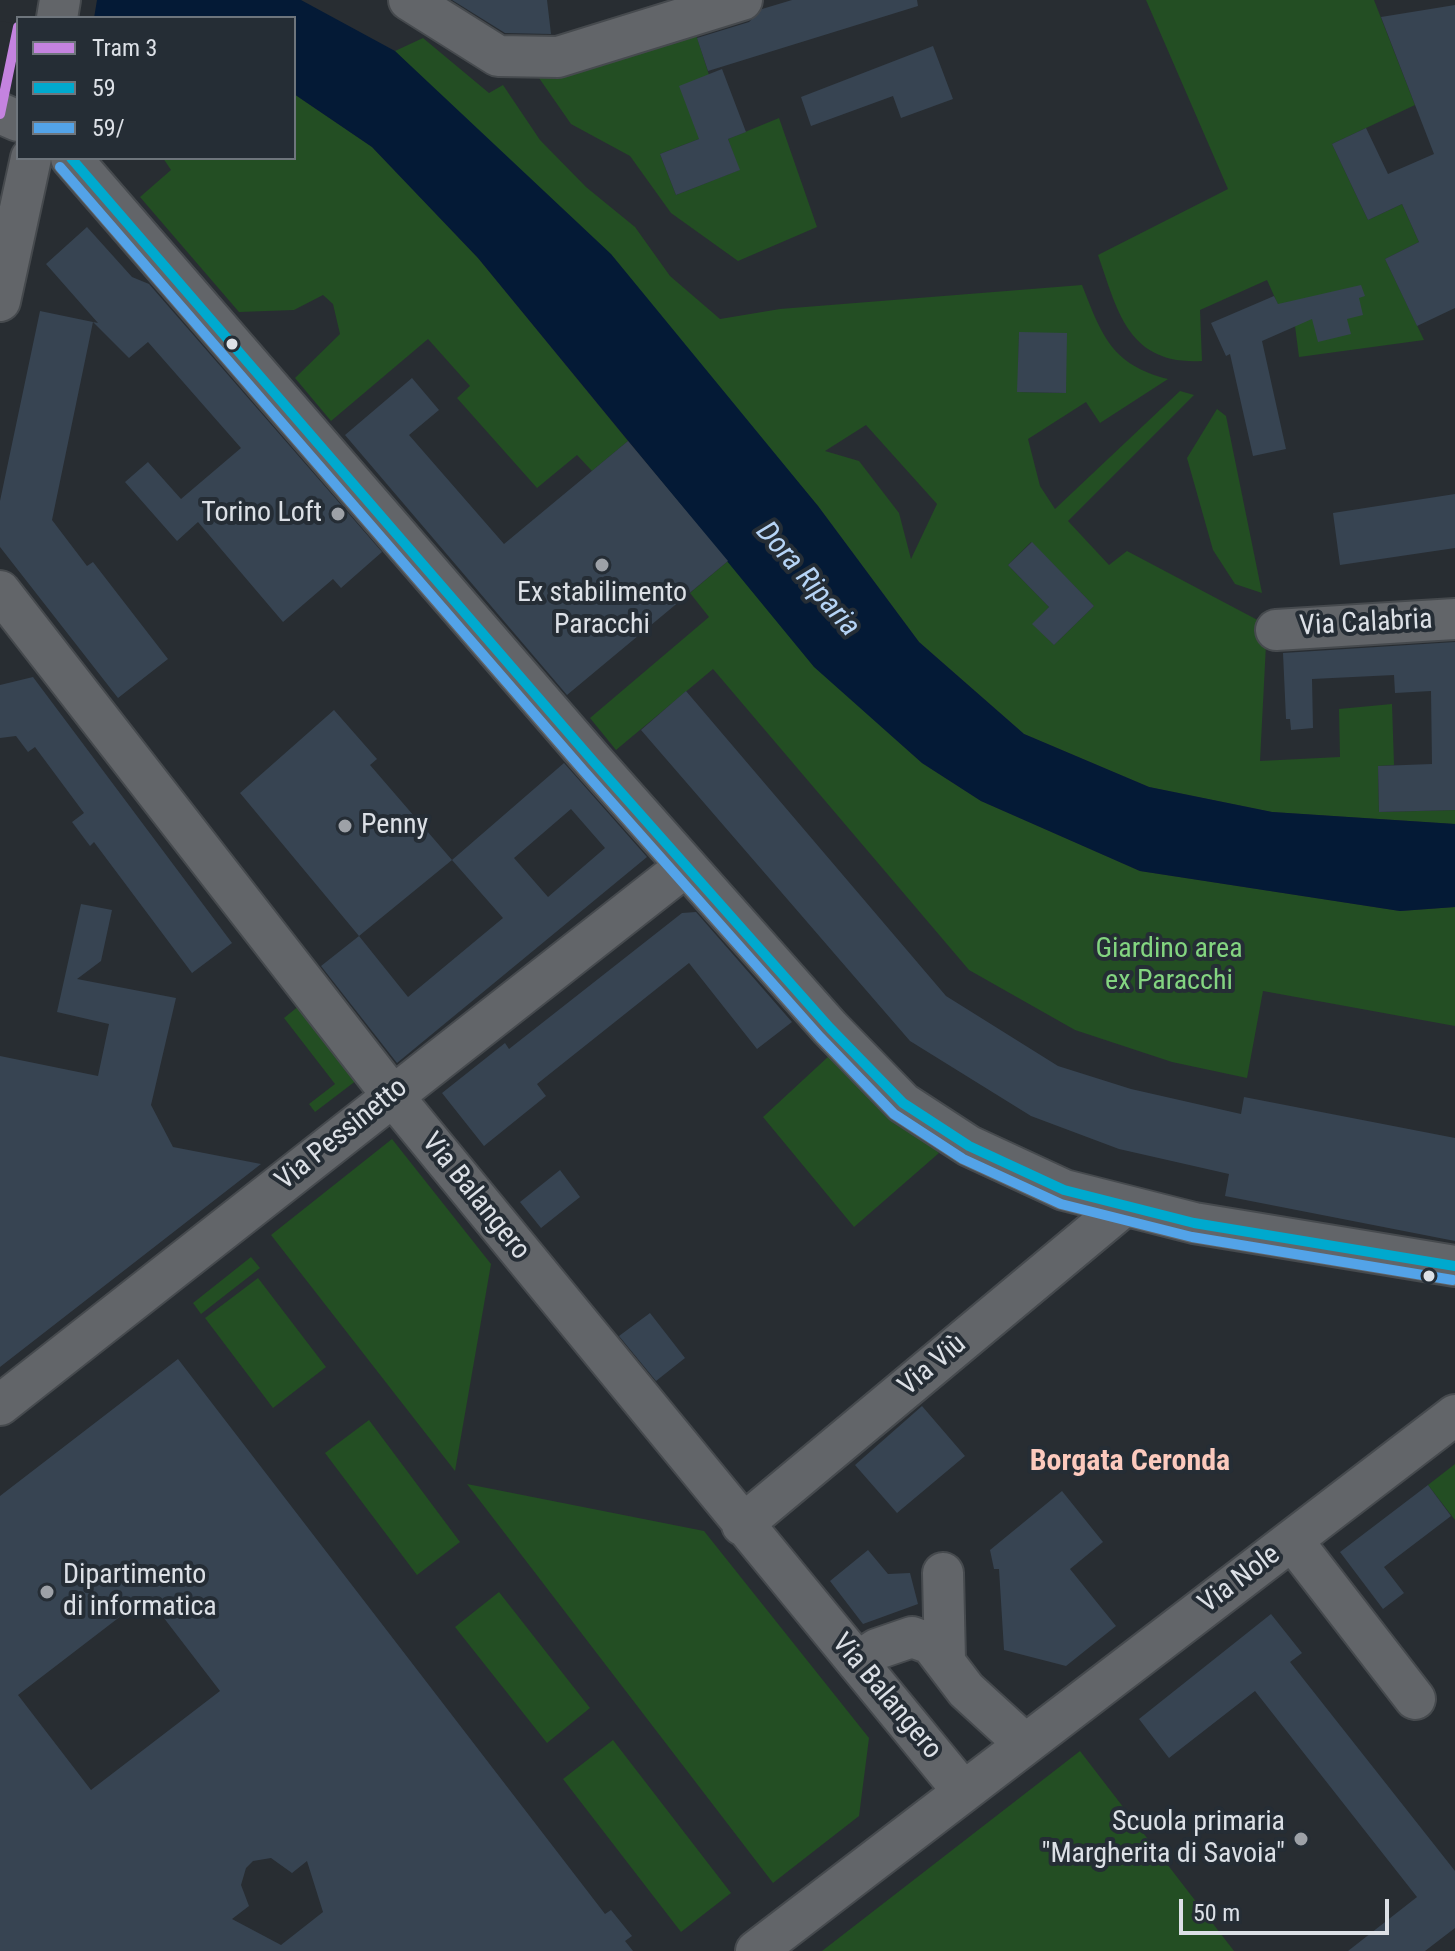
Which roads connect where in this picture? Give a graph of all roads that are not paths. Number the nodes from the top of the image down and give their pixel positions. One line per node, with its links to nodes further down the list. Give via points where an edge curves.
1 (409, 0): 2 (street, via 498,56 558,57)
2 (742, 0)
3 (31, 160): 5 (street)
4 (73, 160): 9 (street)
5 (0, 301)
6 (0, 591): 10 (street, Via Balangero)
7 (1455, 619): 8 (street, Via Calabria)
8 (1276, 630)
9 (686, 866): 10 (street, Via Pessinetto); 11 (street, via 903,1103 1021,1172)
10 (392, 1095): 13 (street, Via Pessinetto); 15 (street, Via Balangero)
11 (1123, 1207): 12 (street); 15 (street, Via Viù)
12 (1455, 1266)
13 (0, 1405)
14 (1455, 1415): 16 (street, Via Nole)
15 (742, 1525): 19 (street, Via Balangero)
16 (1292, 1540): 20 (street); 21 (street, Via Nole)
17 (943, 1573): 18 (street)
18 (945, 1660): 19 (street, via 931,1644 912,1637); 21 (street, via 966,1690)
19 (857, 1662): 22 (street, Via Balangero)
20 (1415, 1699)
21 (1025, 1744): 22 (street, Via Nole)
22 (963, 1791): 23 (street, Via Nole)
23 (756, 1951)

